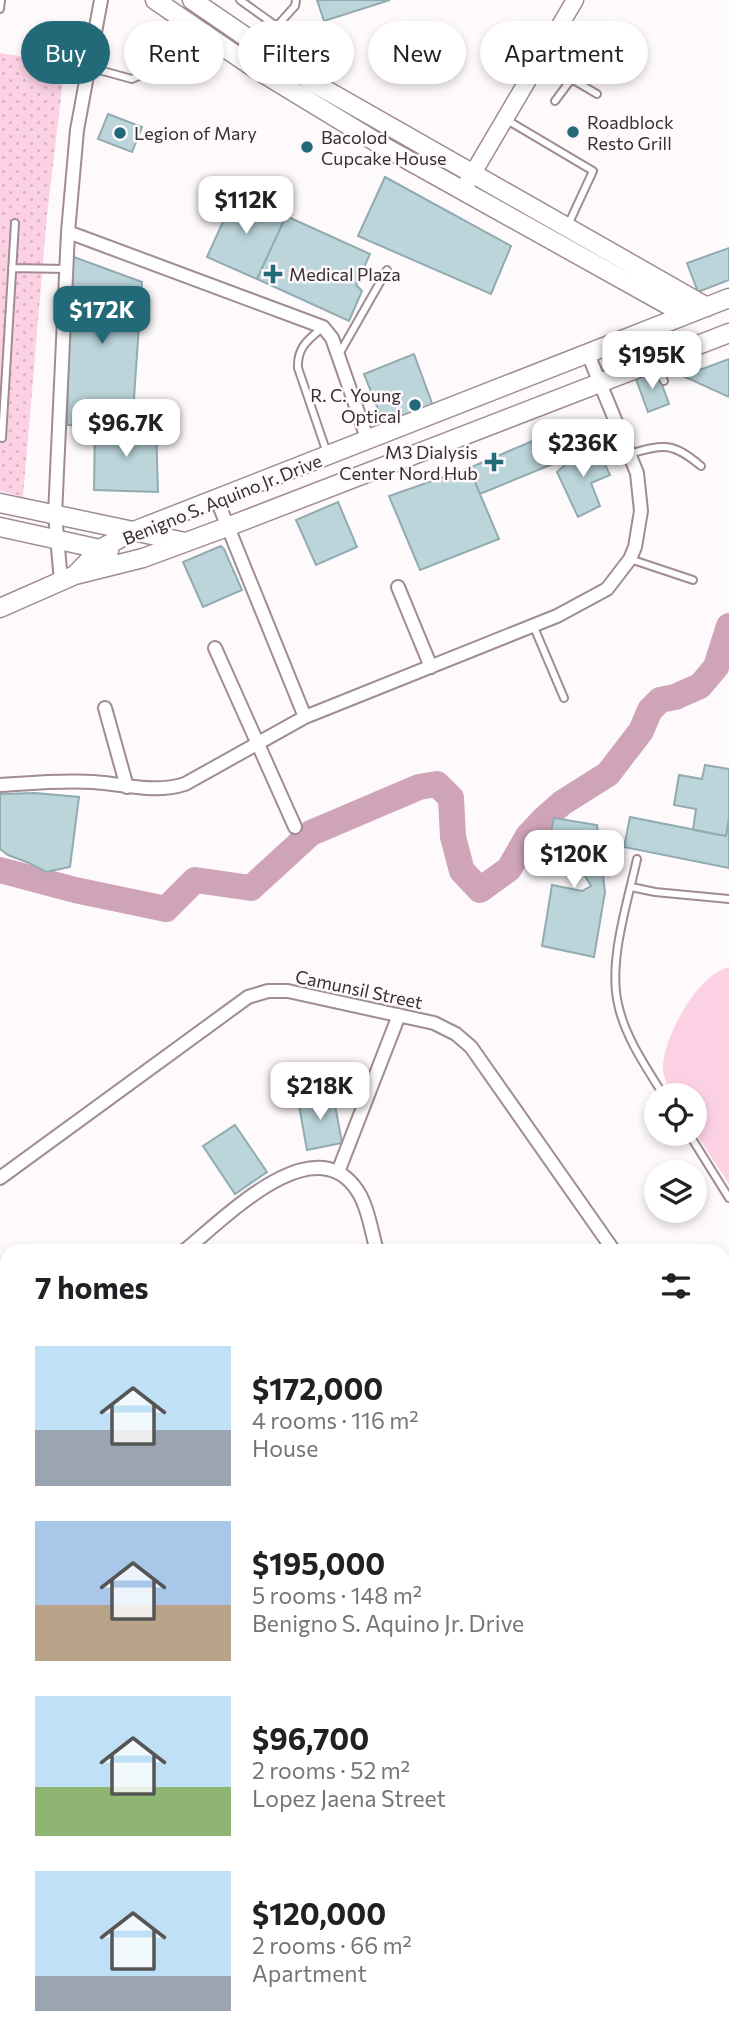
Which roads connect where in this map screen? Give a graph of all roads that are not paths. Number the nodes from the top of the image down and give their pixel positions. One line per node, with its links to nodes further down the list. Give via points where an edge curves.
1 (1, 0): 8 (lane)
2 (101, 0): 9 (street)
3 (155, 0): 13 (main road)
4 (192, 0): 12 (main road)
5 (240, 0): 10 (lane)
6 (296, 0): 11 (lane)
7 (575, 0): 19 (street)
8 (0, 9)
9 (97, 21)
10 (270, 21)
11 (282, 21)
12 (238, 32)
13 (238, 57)
14 (85, 84): 24 (street)
15 (281, 84): 21 (main road)
16 (315, 84): 20 (main road)
17 (597, 94): 18 (lane, via 570,81)
18 (555, 101)
19 (505, 119): 20 (street); 23 (lane, via 593,171)
20 (472, 175): 21 (street); 23 (main road)
21 (463, 191): 30 (main road)
22 (15, 223): 25 (lane)
23 (567, 226): 29 (main road)
24 (68, 232): 26 (street); 31 (street)
25 (12, 268): 26 (lane); 40 (lane)
26 (65, 269): 47 (street)
27 (387, 270): 34 (lane)
28 (729, 298): 29 (main road, Benigno S. Aquino Jr. Drive)
29 (707, 307): 30 (main road, Benigno S. Aquino Jr. Drive)
30 (686, 315): 33 (main road, Benigno S. Aquino Jr. Drive)
31 (323, 327): 34 (street); 43 (lane, via 302,345 298,368)
32 (729, 333): 35 (main road, Benigno S. Aquino Jr. Drive)
33 (589, 354): 37 (main road, Benigno S. Aquino Jr. Drive); 38 (street)
34 (338, 356): 41 (street)
35 (656, 362): 36 (lane); 38 (main road, Benigno S. Aquino Jr. Drive)
36 (664, 381)
37 (513, 383): 39 (main road); 41 (main road, Benigno S. Aquino Jr. Drive)
38 (601, 383): 39 (main road, Benigno S. Aquino Jr. Drive); 42 (street, via 620,418)
39 (525, 413): 49 (main road, Benigno S. Aquino Jr. Drive)
40 (2, 438)
41 (368, 441): 43 (main road, Benigno S. Aquino Jr. Drive)
42 (629, 454): 44 (lane, via 666,446 679,449); 55 (street, via 637,473 641,511)
43 (328, 456): 45 (main road, Benigno S. Aquino Jr. Drive)
44 (701, 467)
45 (217, 500): 49 (street); 50 (main road, Benigno S. Aquino Jr. Drive)
46 (0, 503): 47 (main road)
47 (55, 515): 50 (main road); 51 (street)
48 (0, 527): 51 (main road)
49 (227, 527): 52 (main road, Benigno S. Aquino Jr. Drive); 65 (street)
50 (134, 531): 52 (main road); 53 (main road, Benigno S. Aquino Jr. Drive)
51 (57, 539): 53 (main road); 56 (street)
52 (186, 542): 54 (main road, Benigno S. Aquino Jr. Drive)
53 (100, 549): 54 (main road); 56 (main road, Benigno S. Aquino Jr. Drive)
54 (143, 558): 56 (main road, Benigno S. Aquino Jr. Drive)
55 (630, 559): 57 (lane); 60 (street, via 607,589)
56 (68, 578): 59 (main road, Benigno S. Aquino Jr. Drive)
57 (693, 580)
58 (398, 587): 62 (street)
59 (0, 608)
60 (533, 625): 62 (street); 63 (lane)
61 (215, 648): 66 (street)
62 (431, 667): 65 (street)
63 (564, 698)
64 (105, 709): 68 (street)
65 (304, 718): 66 (street)
66 (258, 743): 68 (street, via 185,784 160,789); 69 (street)
67 (0, 785): 68 (street, via 60,781)
68 (127, 786)
69 (295, 827)
70 (637, 859): 71 (lane)
71 (631, 887): 72 (lane); 74 (lane, via 615,975 618,1004 635,1049)
72 (729, 899)
73 (399, 1015): 76 (street); 77 (street, Camunsil Street, via 288,991 248,997); 81 (street, Camunsil Street, via 434,1023 471,1047)
74 (656, 1083)
75 (696, 1146): 78 (lane)
76 (338, 1172): 79 (street, via 314,1166 286,1174); 80 (street, via 362,1199)
77 (0, 1178)
78 (729, 1198)
79 (193, 1244)
80 (375, 1244)
81 (609, 1244)

